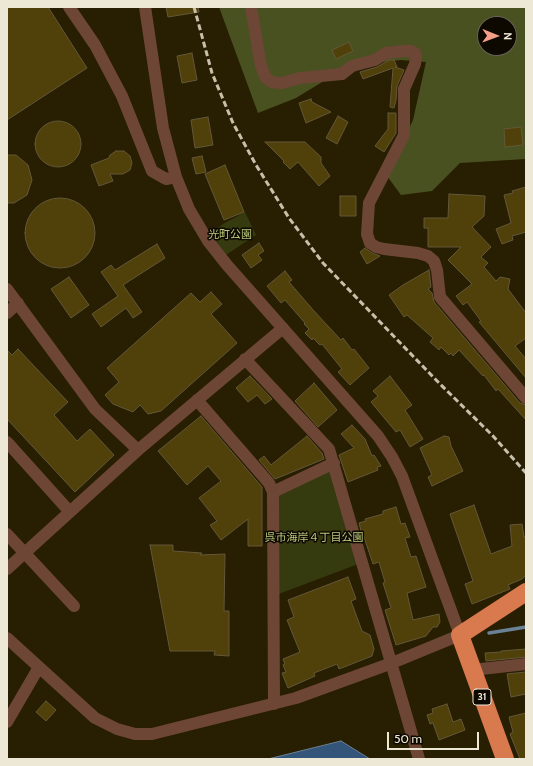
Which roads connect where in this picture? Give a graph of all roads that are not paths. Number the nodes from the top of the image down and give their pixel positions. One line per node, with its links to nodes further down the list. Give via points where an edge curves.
1 (69, 7): 4 (street, via 95,45 122,96 152,171 166,178)
2 (145, 7): 4 (street, via 163,128)
3 (251, 7): 10 (street, via 261,66 266,78 272,82 282,83 300,78 342,74 352,66 376,60 386,53 414,53 415,64 404,89 404,135 369,203 367,234 370,243 376,247 418,253 434,261 440,297)
4 (176, 177): 8 (street, via 189,209 208,241)
5 (7, 289): 6 (street)
6 (18, 303): 7 (street); 13 (street, via 95,410)
7 (7, 313)
8 (283, 328): 9 (street); 22 (street, via 378,436 392,458 404,483)
9 (245, 359): 11 (street); 14 (street, via 329,449)
10 (526, 398)
11 (197, 400): 13 (street); 15 (street, via 269,483)
12 (7, 442): 16 (street)
13 (138, 450): 16 (street)
14 (334, 463): 15 (street); 24 (street)
15 (273, 492): 28 (street)
16 (70, 512): 18 (street)
17 (7, 534): 18 (street)
18 (25, 553): 19 (street); 21 (street)
19 (7, 569)
20 (526, 592): 22 (highway)
21 (74, 606)
22 (460, 635): 24 (street); 27 (highway, 31)
23 (7, 638): 26 (street)
24 (392, 663): 28 (street); 30 (street)
25 (526, 664): 27 (street)
26 (39, 667): 28 (street, via 95,718 117,729 135,734 152,734); 29 (street)
27 (472, 670): 31 (highway, 31)
28 (274, 704)
29 (7, 722)
30 (419, 759)
31 (505, 759)

